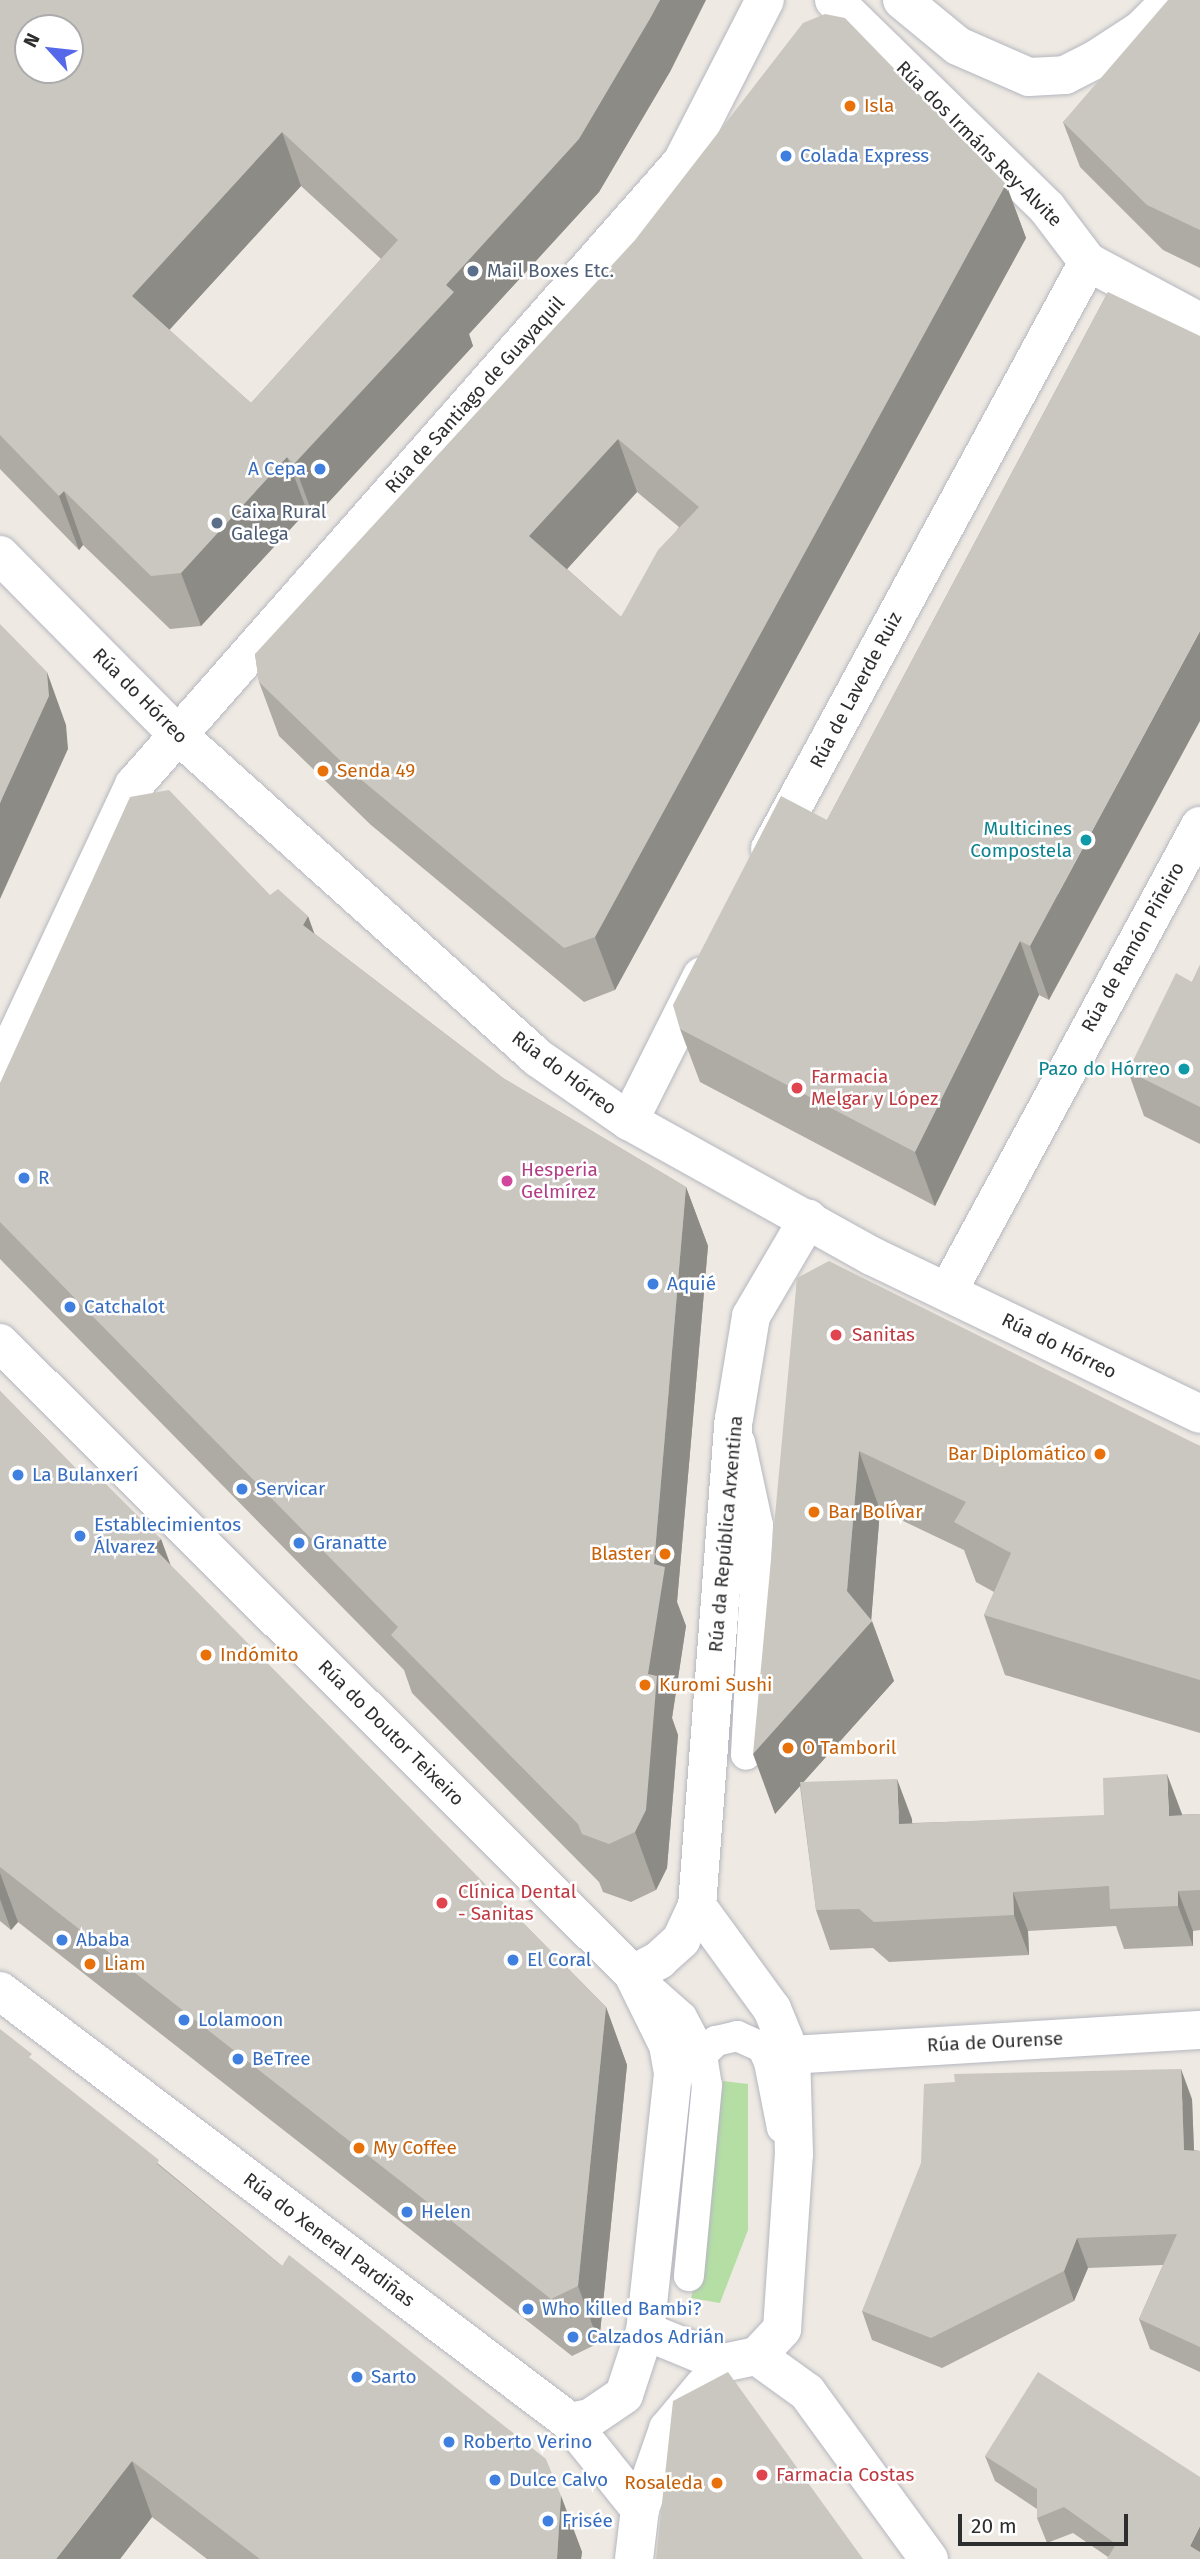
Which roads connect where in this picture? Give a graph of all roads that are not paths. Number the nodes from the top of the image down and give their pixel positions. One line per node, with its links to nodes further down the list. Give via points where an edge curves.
1 (765, 0): 8 (street, Rúa de Santiago de Guayaquil, via 682,162)
2 (834, 0): 5 (street, Rúa dos Irmáns Rey-Alvite, via 1047,208)
3 (902, 0): 4 (street, via 958,46 1028,77 1065,75 1095,60 1141,30)
4 (1171, 0)
5 (1088, 262): 6 (street, Rúa dos Irmáns Rey-Alvite); 10 (street, Rúa de Laverde Ruiz)
6 (1200, 322)
7 (0, 555): 8 (street, Rúa do Hórreo)
8 (177, 734): 12 (street, Rúa de Santiago de Guayaquil, via 134,785); 13 (street, Rúa do Hórreo, via 538,1058)
9 (1200, 826): 15 (street, Rúa de Ramón Piñeiro)
10 (754, 879)
11 (721, 940): 13 (street)
12 (0, 1071)
13 (629, 1121): 14 (street, Rúa do Hórreo)
14 (808, 1219): 15 (street, Rúa do Hórreo); 18 (street, Rúa da República Arxentina, via 751,1316)
15 (947, 1291): 17 (street, Rúa do Hórreo)
16 (0, 1343): 21 (street, Rúa do Doutor Teixeiro)
17 (1200, 1415)
18 (734, 1419): 19 (lane, via 758,1525); 20 (street, Rúa da República Arxentina)
19 (746, 1755)
20 (697, 1906): 21 (street, via 681,1940); 25 (street, via 772,2009)
21 (634, 1974): 24 (lane, via 682,2017); 28 (street, Rúa do Doutor Teixeiro, via 668,2045 673,2074)
22 (0, 1991): 30 (street, Rúa do Xeneral Pardiñas)
23 (1200, 2030): 25 (street, Rúa de Ourense)
24 (702, 2055): 26 (lane, via 716,2041 737,2036 762,2047 769,2062 776,2118); 27 (lane, via 707,2085)
25 (791, 2055): 26 (street)
26 (794, 2154): 29 (street, via 782,2329)
27 (688, 2276)
28 (645, 2331): 29 (street); 30 (street, Rúa do Doutor Teixeiro, via 624,2395 590,2418)
29 (740, 2359): 31 (street, via 667,2429); 33 (street, via 807,2392)
30 (570, 2422): 31 (street, Rúa do Xeneral Pardiñas)
31 (640, 2509): 32 (street)
32 (634, 2559)
33 (929, 2559)

